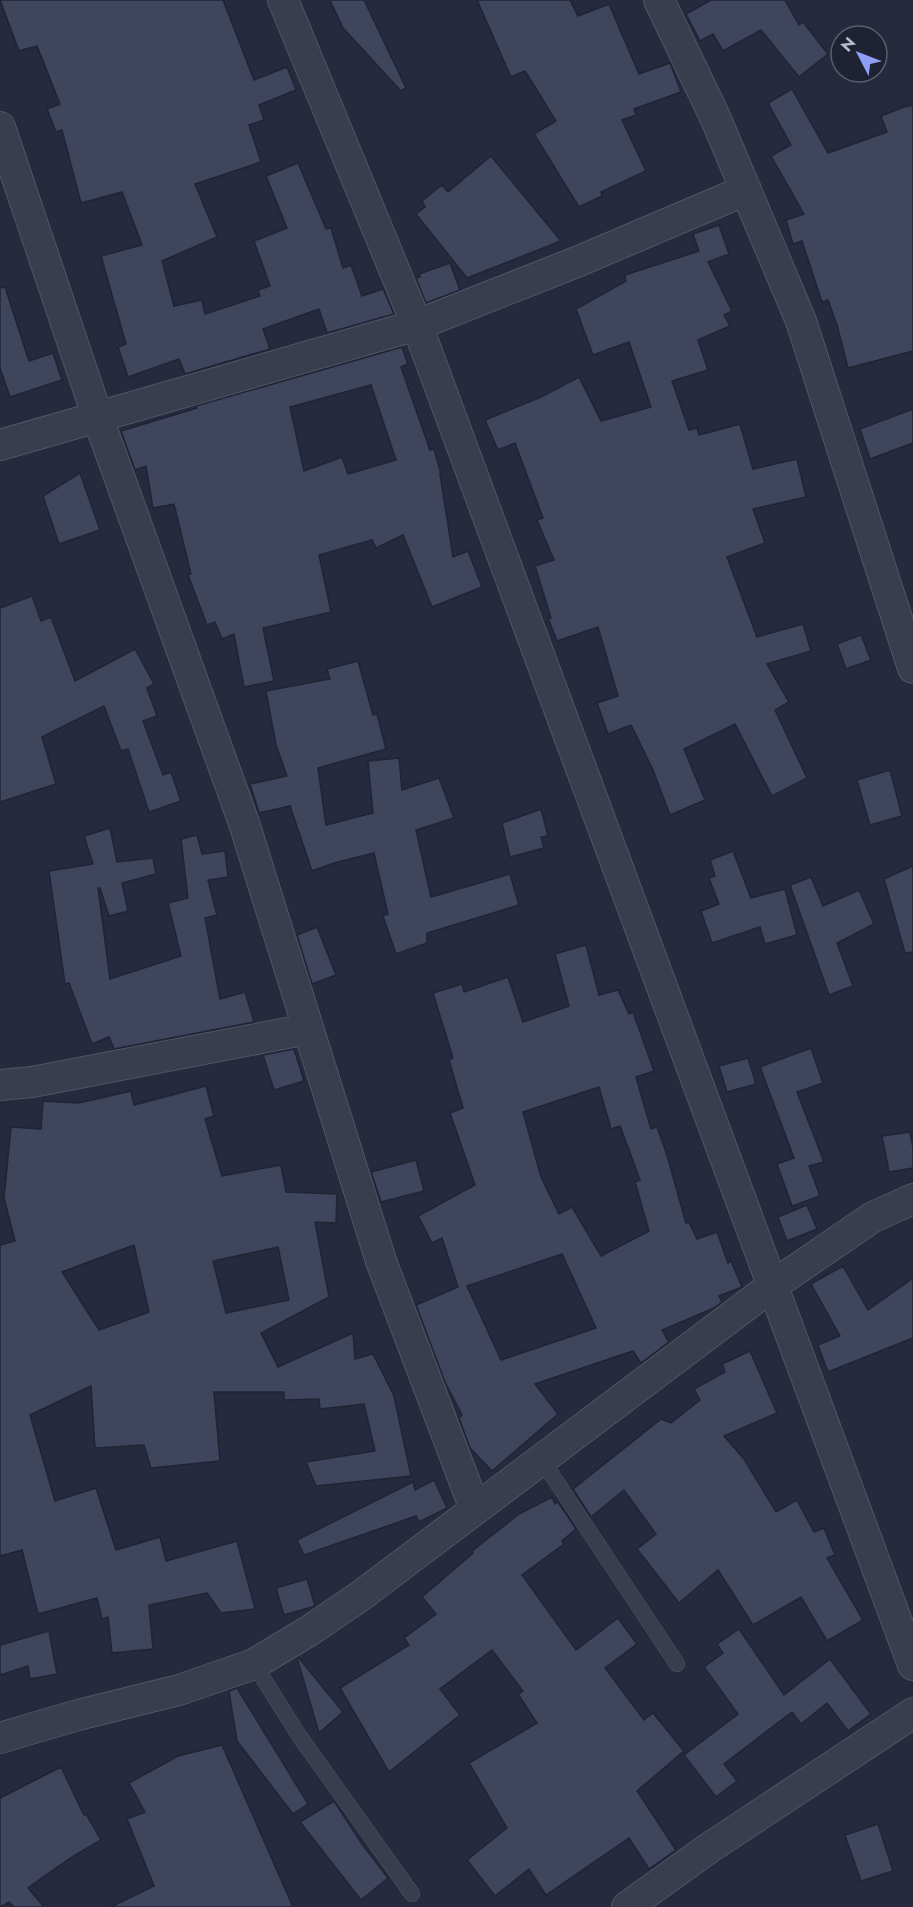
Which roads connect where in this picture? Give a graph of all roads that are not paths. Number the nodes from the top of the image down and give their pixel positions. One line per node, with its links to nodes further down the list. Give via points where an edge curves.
1 (283, 0): 5 (street)
2 (659, 0): 4 (street)
3 (0, 127): 6 (street)
4 (746, 190): 5 (street); 8 (street, via 801,321)
5 (417, 325): 6 (street); 12 (street)
6 (98, 418): 7 (street); 9 (street, via 244,823)
7 (0, 445)
8 (913, 668)
9 (308, 1029): 10 (street); 14 (street, via 381,1261)
10 (0, 1085)
11 (913, 1199): 12 (street, via 873,1217)
12 (772, 1286): 13 (street); 17 (street)
13 (542, 1460): 14 (street); 16 (lane)
14 (475, 1509): 15 (street, via 359,1597)
15 (254, 1664): 19 (street, via 179,1690); 20 (lane, via 300,1737)
16 (677, 1664)
17 (913, 1665)
18 (913, 1713): 21 (street)
19 (0, 1738)
20 (412, 1894)
21 (627, 1907)

